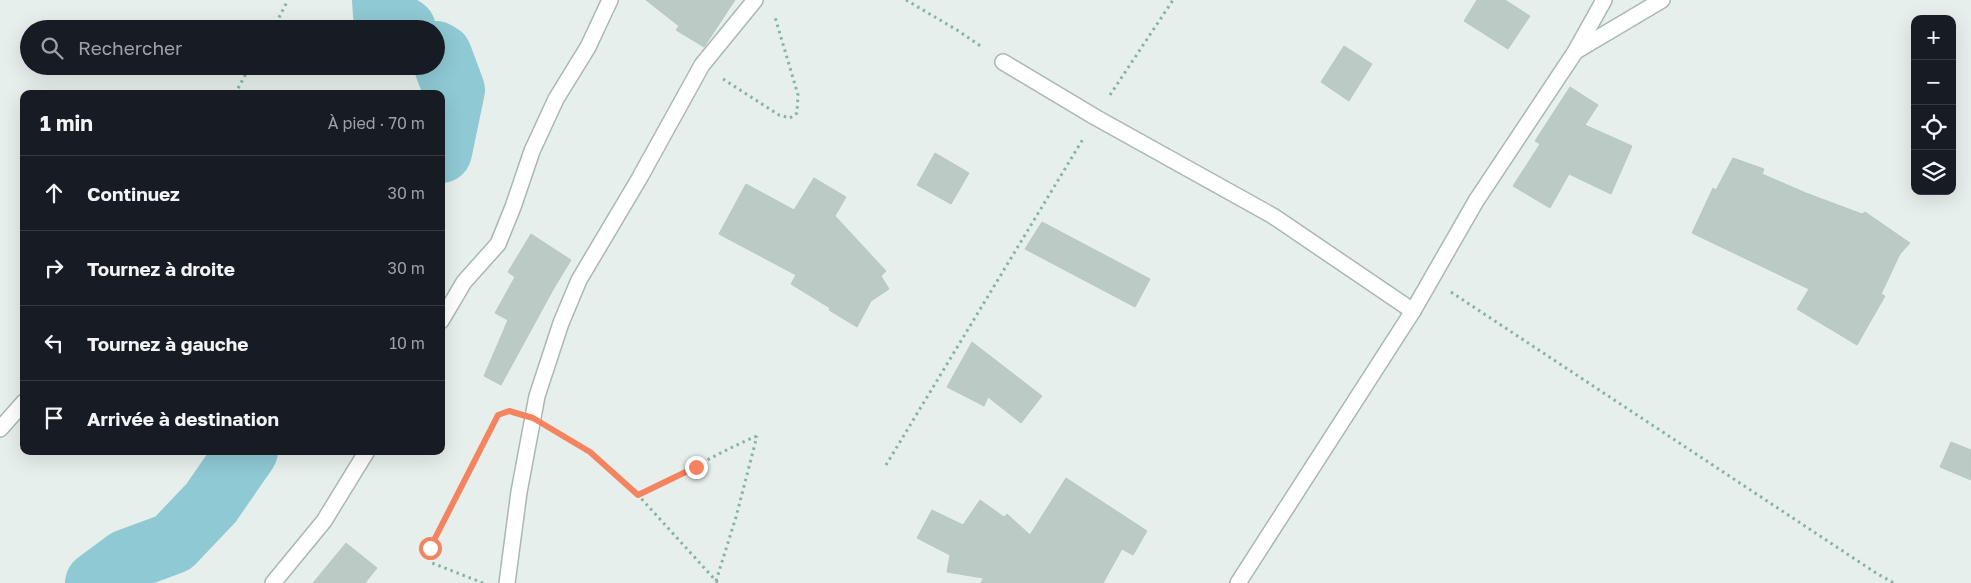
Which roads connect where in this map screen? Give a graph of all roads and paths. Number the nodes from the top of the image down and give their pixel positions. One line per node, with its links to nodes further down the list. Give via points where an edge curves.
1 (288, 0): 9 (path)
2 (610, 0): 18 (street, via 588,47 556,99 532,151 498,244 464,282)
3 (755, 0): 12 (street)
4 (906, 0): 11 (path, via 958,30)
5 (1173, 0): 15 (path)
6 (1604, 0): 10 (street)
7 (1662, 0): 10 (street)
8 (773, 10): 12 (path, via 798,95 797,113 790,118 779,116)
9 (278, 20)
10 (1574, 52): 16 (street, via 1476,201)
11 (1003, 62): 15 (street)
12 (702, 65): 20 (street, via 579,280 561,323)
13 (245, 75): 14 (path)
14 (237, 90)
15 (1096, 117): 17 (street, via 1273,216); 23 (path)
16 (1431, 279): 17 (street); 30 (path)
17 (1413, 311): 29 (street)
18 (445, 314)
19 (20, 406): 21 (street)
20 (533, 418): 24 (path, via 590,452); 27 (path, via 509,411 498,415 430,548 432,563); 28 (street)
21 (0, 429)
22 (365, 455): 26 (street, via 324,521)
23 (886, 465)
24 (638, 495): 25 (path); 25 (path, via 757,436)
25 (717, 582)
26 (273, 583)
27 (483, 583)
28 (506, 583)
29 (1238, 583)
30 (1894, 583)

